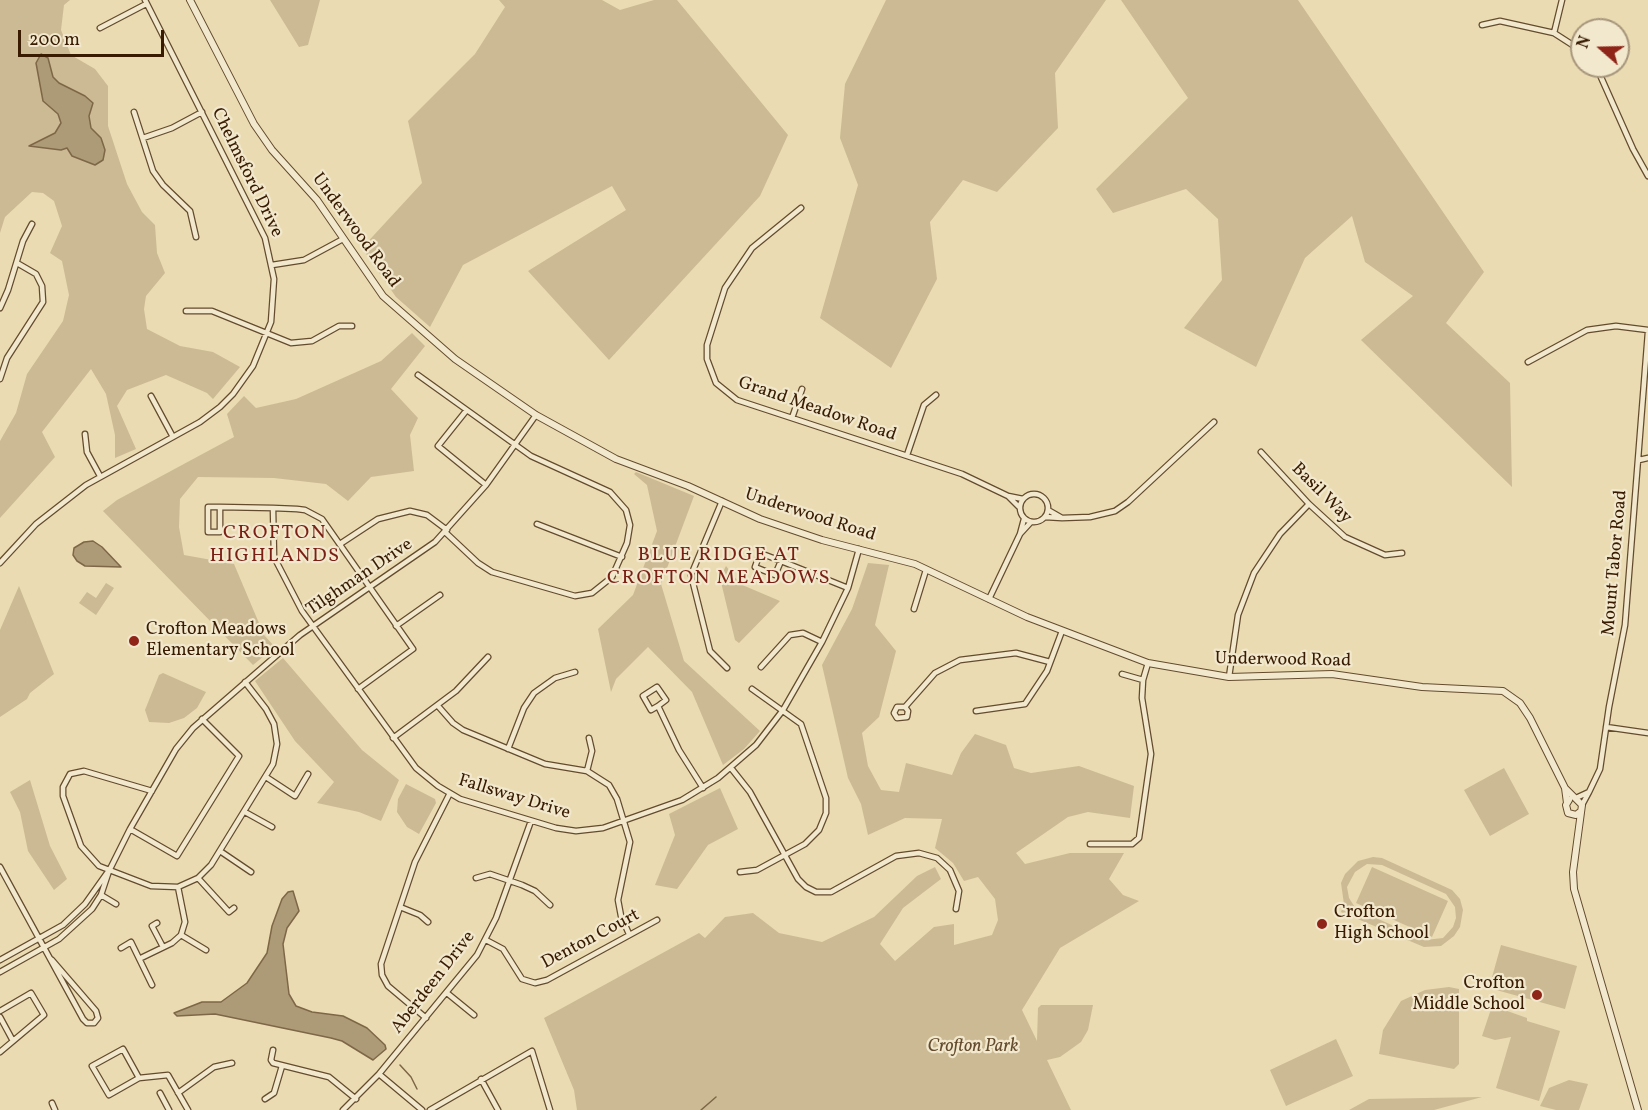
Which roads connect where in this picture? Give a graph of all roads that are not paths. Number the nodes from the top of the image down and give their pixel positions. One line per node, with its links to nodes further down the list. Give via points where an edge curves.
1 (190, 0): 16 (street, Underwood Road, via 254,124)
2 (1562, 0): 6 (street)
3 (145, 2): 5 (street); 10 (street, Chelmsford Drive)
4 (1482, 25): 6 (street, via 1500,21)
5 (100, 28)
6 (1554, 33): 7 (street)
7 (1570, 43)
8 (1601, 78): 12 (street)
9 (134, 112): 11 (street)
10 (202, 112): 11 (street); 18 (street, Chelmsford Drive, via 258,221)
11 (143, 138): 15 (street, via 158,179 190,211)
12 (1648, 176)
13 (801, 208): 33 (street, Grand Meadow Road, via 767,234 731,276 707,345 710,371 725,393)
14 (32, 224): 17 (street)
15 (196, 237)
16 (343, 239): 18 (street, via 304,260); 32 (street, Underwood Road, via 393,307 464,366)
17 (17, 263): 19 (street); 26 (street, via 36,274 43,302 8,358)
18 (272, 265): 23 (street, Chelmsford Drive, via 273,308)
19 (0, 308)
20 (186, 310): 23 (street, via 212,311)
21 (352, 326): 23 (street, via 339,326 312,341 298,343)
22 (1648, 331): 24 (street, via 1616,326 1587,330); 30 (street, Mount Tabor Road)
23 (267, 334): 36 (street, Chelmsford Drive, via 253,366 233,394 211,414)
24 (1528, 362)
25 (418, 375): 31 (street)
26 (0, 379)
27 (802, 388): 33 (street)
28 (936, 395): 39 (street, via 924,405)
29 (151, 396): 36 (street)
30 (1645, 406): 41 (street, Mount Tabor Road)
31 (466, 411): 37 (street); 43 (street, via 438,446)
32 (536, 415): 37 (street, Tilghman Drive); 46 (street, Underwood Road, via 616,459)
33 (792, 418): 39 (street, Grand Meadow Road)
34 (1214, 422): 53 (street, via 1115,511 1080,519)
35 (85, 435): 42 (street, via 87,452)
36 (173, 437): 42 (street, Chelmsford Drive)
37 (514, 445): 43 (street, Tilghman Drive); 62 (street, via 616,497 629,517 629,534)
38 (1261, 452): 47 (street, Basil Way)
39 (907, 455): 44 (street, Grand Meadow Road, via 962,474)
40 (1648, 458): 41 (street)
41 (1639, 460): 93 (street, Mount Tabor Road, via 1628,604)
42 (100, 476): 64 (street, Chelmsford Drive, via 49,513)
43 (486, 485): 57 (street, Tilghman Drive)
44 (1008, 496): 45 (street, Grand Meadow Road); 49 (street, Grand Meadow Road)
45 (1023, 499): 49 (street); 51 (street, via 1030,494 1041,496)
46 (722, 501): 60 (street, Underwood Road, via 760,519); 79 (street, via 692,575 710,651)
47 (1310, 504): 61 (street, Basil Way, via 1333,528 1362,547 1390,556); 82 (street, via 1280,534 1254,573 1238,615)
48 (220, 507): 48 (street, via 208,507 208,532 220,532); 50 (street)
49 (1019, 507): 54 (street)
50 (273, 508): 59 (street, via 317,514); 71 (street, Fallsway Drive, via 274,557)
51 (1048, 510): 52 (street); 53 (street)
52 (1045, 517): 53 (street); 55 (street)
53 (1062, 518)
54 (1024, 519): 55 (street); 58 (street)
55 (1031, 522): 58 (street)
56 (537, 524): 62 (street)
57 (446, 531): 59 (street, via 427,515 410,511 378,519); 62 (street, via 486,569 569,596 583,596 600,589 612,577); 66 (street, Tilghman Drive, via 422,553)
58 (1020, 534): 69 (street)
59 (340, 544): 66 (street)
60 (859, 549): 65 (street, Underwood Road); 67 (street, Fallsway Drive)
61 (1402, 553)
62 (622, 556)
63 (781, 561): 63 (street, via 775,575 755,567 760,553); 67 (street)
64 (0, 562)
65 (926, 570): 69 (street, Underwood Road); 70 (street)
66 (369, 588): 71 (street, Tilghman Drive); 72 (street)
67 (848, 588): 74 (street, Fallsway Drive)
68 (440, 595): 72 (street)
69 (989, 599): 73 (street, Underwood Road)
70 (914, 609)
71 (313, 626): 84 (street, Tilghman Drive); 85 (street, Fallsway Drive)
72 (396, 626): 85 (street, via 413,650)
73 (1062, 631): 76 (street); 77 (street, Underwood Road)
74 (822, 642): 78 (street, via 803,633 790,635); 90 (street, Fallsway Drive)
75 (488, 657): 87 (street)
76 (1050, 662): 89 (street, via 1016,653 960,660 935,673); 91 (street, via 1025,704)
77 (1148, 663): 82 (street, Underwood Road); 83 (street)
78 (761, 667)
79 (727, 668)
80 (575, 672): 97 (street, via 555,678 534,693)
81 (1122, 674): 83 (street)
82 (1229, 677): 103 (street, Underwood Road, via 1332,674 1422,687 1503,691 1525,709)
83 (1143, 680): 117 (street, via 1151,754 1139,838 1132,844)
84 (245, 682): 92 (street, Tilghman Drive); 101 (street, via 276,729 276,754)
85 (358, 689): 95 (street, Fallsway Drive)
86 (752, 689): 90 (street)
87 (438, 706): 95 (street); 97 (street, via 457,727)
88 (658, 706): 88 (street, via 666,700 657,687 642,696 651,710); 102 (street)
89 (905, 707)
90 (783, 710): 98 (street, Fallsway Drive, via 756,745); 119 (street, via 804,729 826,805 823,825 815,836)
91 (976, 711)
92 (202, 719): 104 (street, Tilghman Drive, via 176,749); 115 (street, via 240,756 177,856)
93 (1606, 727): 94 (street); 105 (street, Mount Tabor Road, via 1600,769)
94 (1648, 733)
95 (393, 738): 106 (street, Fallsway Drive, via 416,768)
96 (589, 738): 99 (street, via 592,751)
97 (508, 749): 99 (street, via 545,764)
98 (731, 768): 102 (street, Fallsway Drive); 119 (street, via 750,792)
99 (587, 771): 113 (street, via 609,785)
100 (308, 774): 101 (street, via 295,796)
101 (266, 777): 110 (street)
102 (703, 788): 113 (street, Fallsway Drive)
103 (1565, 788): 107 (street, Underwood Road); 108 (street, Underwood Road)
104 (152, 791): 115 (street, Tilghman Drive); 121 (street, via 84,771 67,778 63,796 81,846)
105 (1589, 792): 107 (street); 109 (street, Mount Tabor Road)
106 (450, 794): 112 (street, Fallsway Drive); 131 (street, via 415,862)
107 (1576, 798): 108 (street); 109 (street, Underwood Road)
108 (1567, 803): 111 (street, Underwood Road)
109 (1582, 808): 111 (street); 116 (street)
110 (244, 812): 114 (street); 118 (street)
111 (1571, 814): 116 (street)
112 (531, 821): 113 (street, Fallsway Drive, via 576,831); 126 (street, Aberdeen Drive)
113 (625, 821): 137 (street, via 630,850 618,900)
114 (272, 827)
115 (130, 829): 121 (street, Tilghman Drive)
116 (1580, 830): 176 (street, via 1574,889)
117 (1090, 844)
118 (220, 851): 122 (street); 124 (street)
119 (785, 855): 123 (street, via 757,870); 133 (street, via 802,884 820,893 831,892 896,856 926,854 942,861 953,875 960,896)
120 (0, 867): 139 (street)
121 (109, 871): 127 (street, via 151,886); 128 (street, Tilghman Drive); 139 (street, Tilghman Drive, via 75,915)
122 (251, 872)
123 (740, 872)
124 (198, 878): 127 (street); 132 (street, via 230,912)
125 (476, 878): 126 (street, via 490,874)
126 (510, 880): 130 (street, via 529,888); 140 (street, Aberdeen Drive)
127 (178, 887): 138 (street, via 184,922)
128 (101, 896): 129 (street); 142 (street, Tilghman Drive, via 81,921)
129 (116, 904)
130 (550, 905)
131 (400, 907): 135 (street); 154 (street, via 382,958 382,975 388,986)
132 (234, 908)
133 (956, 909)
134 (657, 920): 137 (street, Denton Court)
135 (428, 922)
136 (157, 923): 141 (street, via 152,926)
137 (629, 934): 140 (street, Denton Court, via 535,983 522,980 503,949)
138 (181, 935): 141 (street); 144 (street)
139 (39, 939): 142 (street); 146 (street, Tilghman Drive)
140 (486, 940): 150 (street, Aberdeen Drive)
141 (163, 947): 145 (street)
142 (44, 948): 147 (street); 148 (street, Tilghman Drive)
143 (121, 948): 145 (street, via 131,942)
144 (206, 950)
145 (141, 958): 149 (street)
146 (0, 960)
147 (52, 960): 147 (street, via 83,1019 94,1023 98,1018 96,1011)
148 (0, 972)
149 (152, 985)
150 (447, 993): 152 (street); 154 (street, Aberdeen Drive)
151 (0, 1011): 155 (street, via 31,993 44,1015)
152 (474, 1015)
153 (0, 1017): 155 (street)
154 (426, 1018): 160 (street, Aberdeen Drive)
155 (13, 1041): 157 (street)
156 (273, 1050): 159 (street, via 271,1062)
157 (0, 1052)
158 (231, 1063): 164 (street, via 214,1067)
159 (282, 1066): 165 (street, via 274,1093); 166 (street, via 329,1077)
160 (379, 1074): 166 (street, Aberdeen Drive); 172 (street)
161 (139, 1078): 161 (street, via 109,1095 92,1066 123,1048); 164 (street, via 168,1075)
162 (481, 1079): 173 (street); 174 (street); 175 (street, via 532,1051)
163 (160, 1093): 170 (street)
164 (178, 1093): 168 (street)
165 (265, 1099)
166 (356, 1099): 171 (street, Aberdeen Drive)
167 (52, 1103): 169 (street)
168 (185, 1109)
169 (55, 1110)
170 (169, 1110)
171 (343, 1110)
172 (422, 1110)
173 (430, 1110)
174 (498, 1110)
175 (550, 1110)
176 (1638, 1110)

